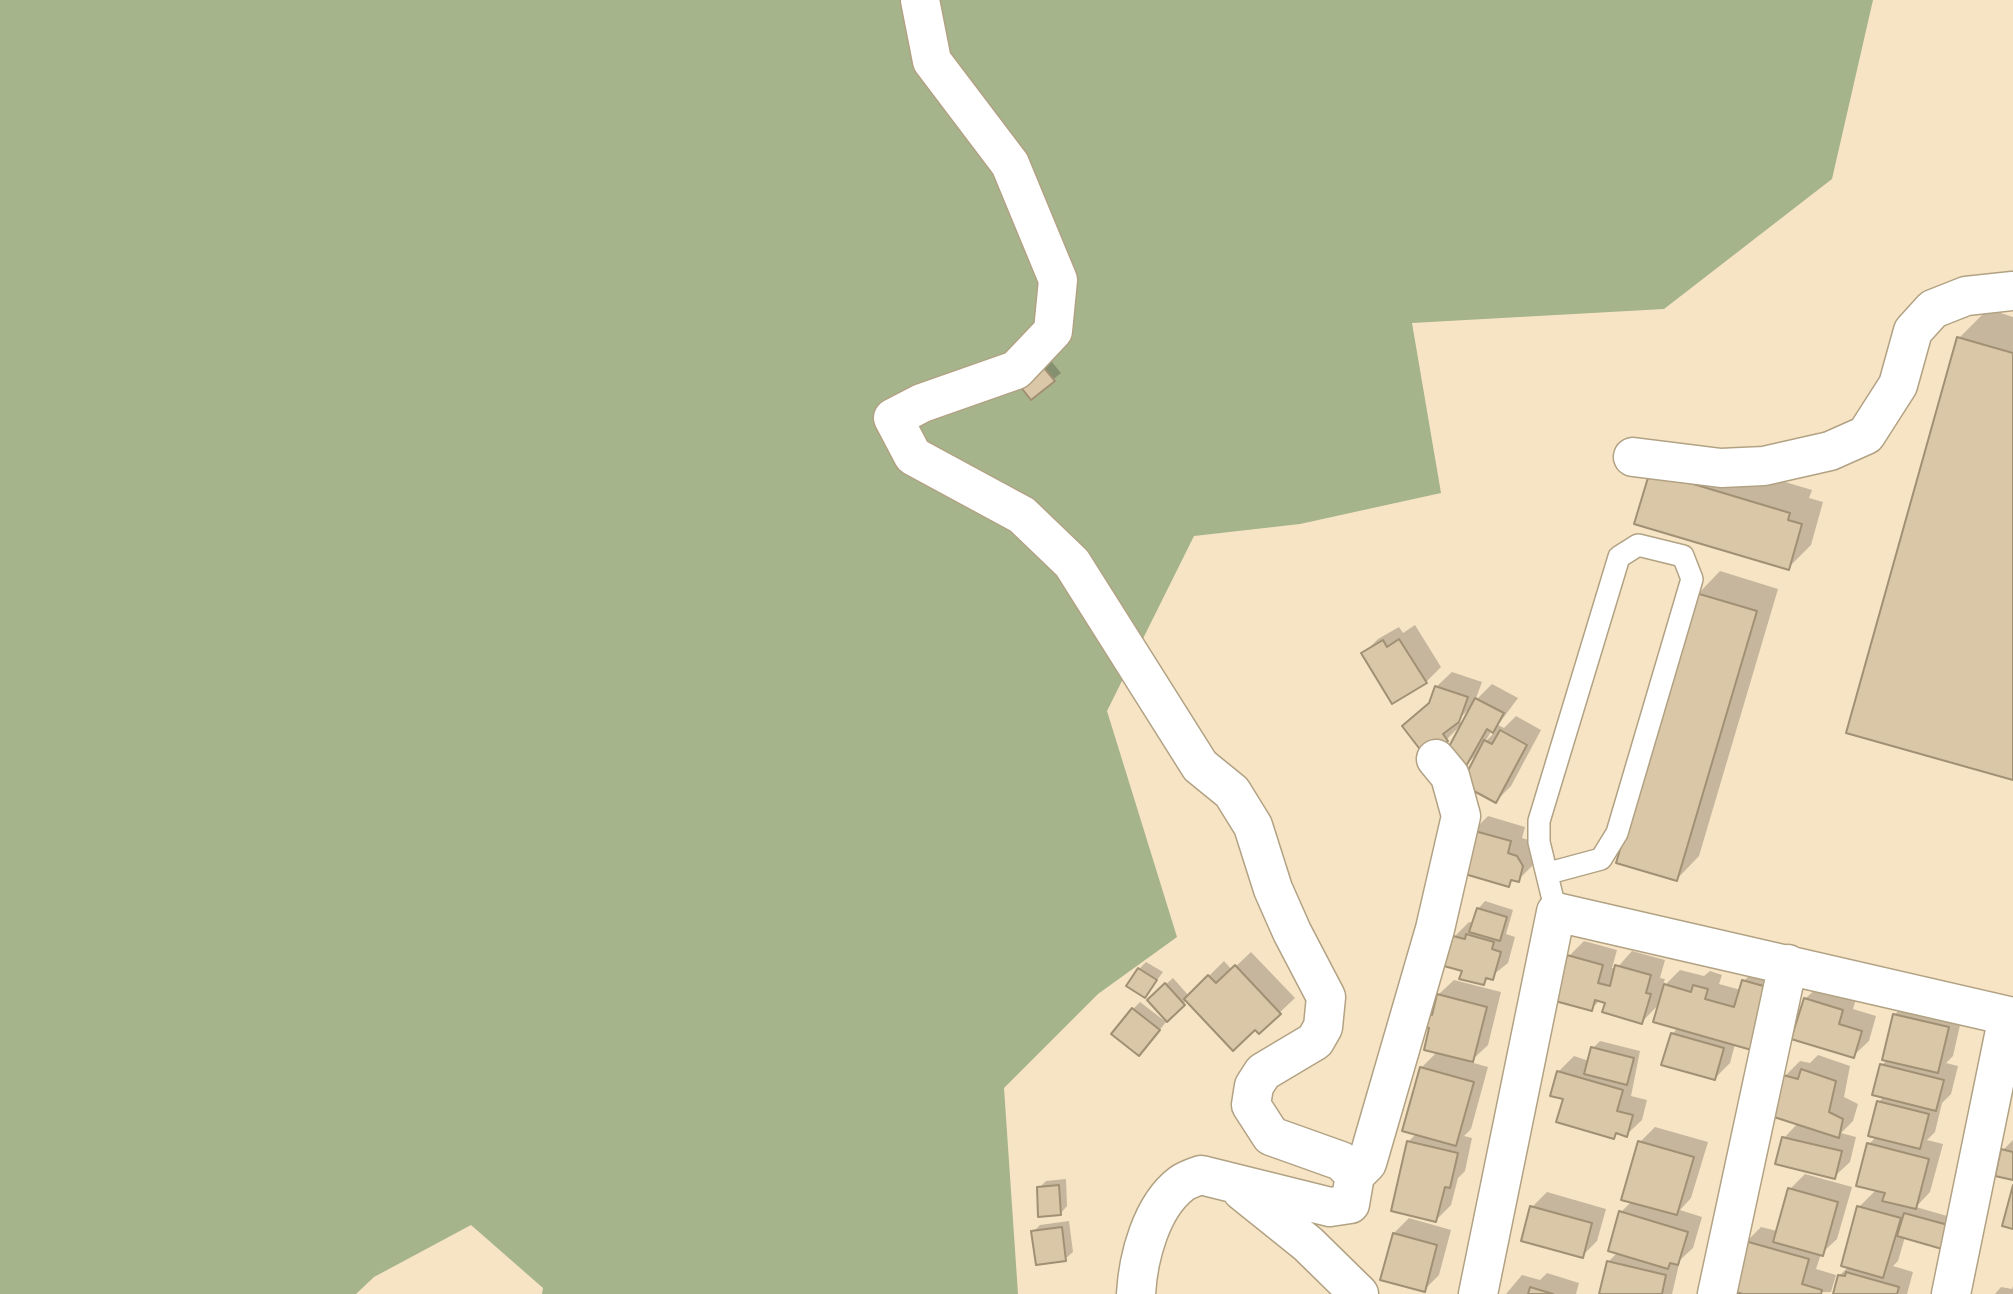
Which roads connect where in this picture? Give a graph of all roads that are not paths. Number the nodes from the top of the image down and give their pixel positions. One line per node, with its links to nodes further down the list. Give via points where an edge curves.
1 (920, 0): 9 (street, via 932,61 1010,164 1059,280 1053,331 1016,370 893,418 913,456 1022,515 1072,563 1200,766 1232,792 1253,826 1282,911 1326,997 1323,1027 1315,1041 1263,1072 1254,1086 1251,1105 1271,1136 1341,1161)
2 (2013, 291): 3 (street, via 1966,296 1933,309 1913,331 1898,385 1880,416 1866,435 1830,451 1764,466 1721,468)
3 (1633, 457)
4 (1436, 759): 9 (street, via 1450,776 1461,816 1436,929 1367,1163)
5 (1549, 873): 5 (lane, via 1539,842 1539,821 1619,558 1638,545 1683,556 1692,579 1617,833 1601,859); 6 (lane)
6 (1556, 912): 7 (street); 13 (street)
7 (1788, 964): 8 (street); 14 (street)
8 (2011, 1016): 15 (street)
9 (1355, 1175): 10 (street, via 1350,1203 1330,1208)
10 (1227, 1179): 11 (street, via 1201,1175 1181,1183 1158,1212); 12 (street, via 1308,1244)
11 (1136, 1294)
12 (1359, 1294)
13 (1478, 1294)
14 (1717, 1294)
15 (1951, 1294)

